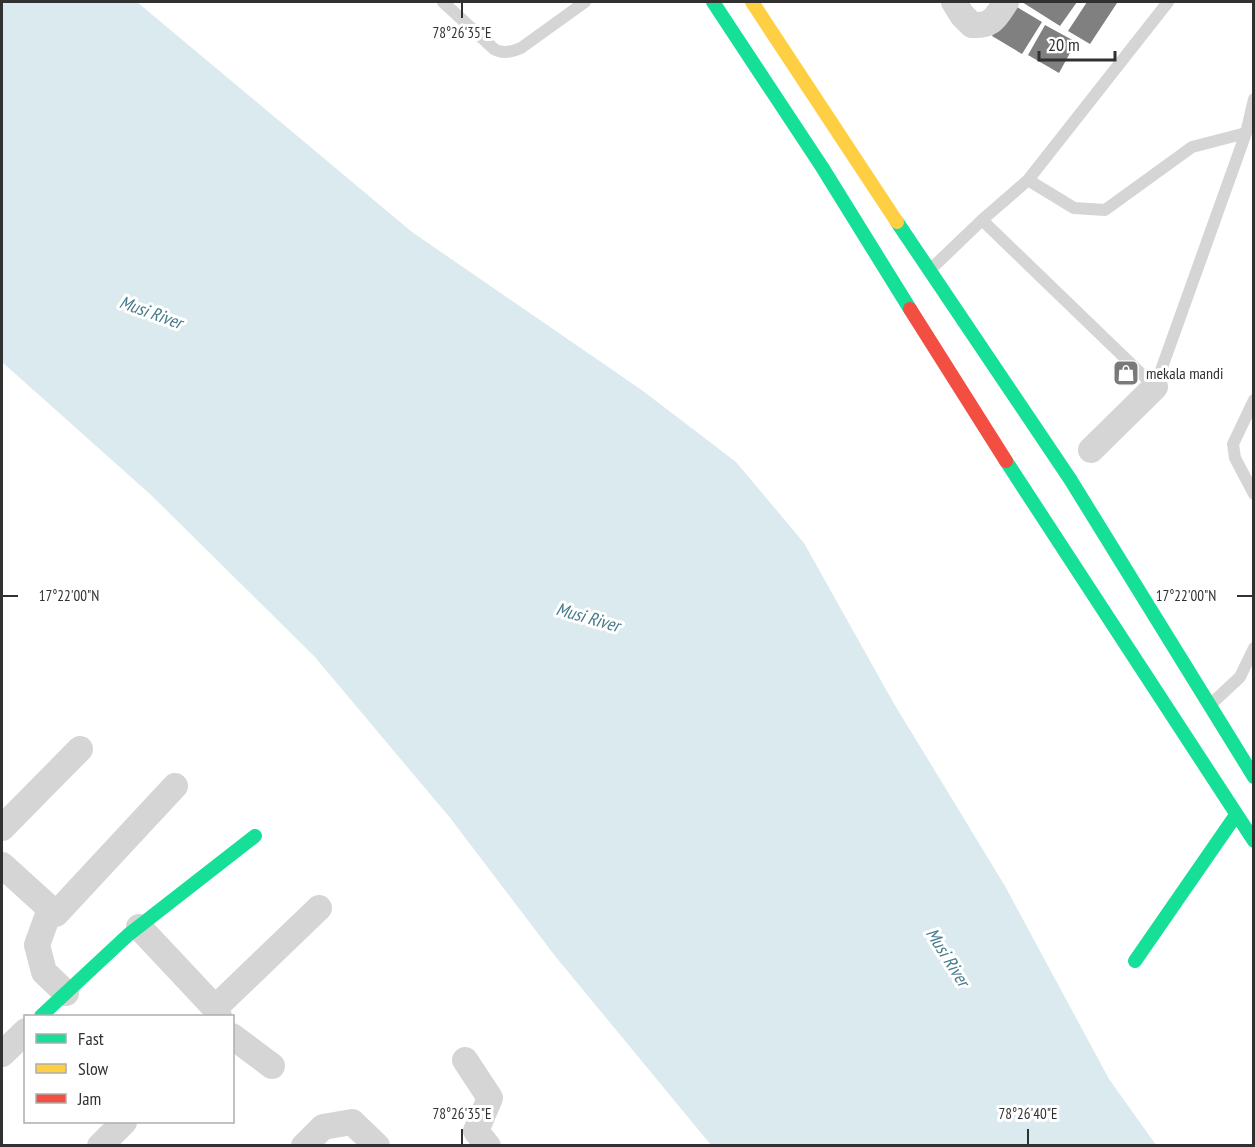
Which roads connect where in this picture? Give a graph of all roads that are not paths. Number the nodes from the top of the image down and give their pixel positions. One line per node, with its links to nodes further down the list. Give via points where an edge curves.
1 (443, 2): 2 (lane, via 494,49 504,53 521,48)
2 (585, 2)
3 (714, 2): 22 (street)
4 (752, 2): 12 (street)
5 (954, 2): 6 (street, via 972,25 984,26 994,21)
6 (1006, 2)
7 (1168, 2): 10 (lane)
8 (1254, 99): 9 (lane)
9 (1249, 130): 10 (lane, via 1192,147 1105,210 1074,208); 13 (lane)
10 (1028, 180): 11 (lane)
11 (982, 220): 12 (lane); 13 (lane)
12 (929, 270): 15 (street)
13 (1155, 387): 15 (street)
14 (1254, 400): 16 (lane, via 1233,444 1234,458)
15 (1078, 461): 18 (street)
16 (1254, 494)
17 (1254, 648): 18 (lane, via 1240,678)
18 (1209, 705): 20 (street)
19 (80, 749): 23 (street)
20 (1254, 777)
21 (175, 786): 28 (street, via 56,914)
22 (1236, 815): 25 (street); 30 (street)
23 (2, 828)
24 (255, 836): 29 (street)
25 (1254, 841)
26 (2, 865): 28 (street)
27 (319, 908): 32 (street)
28 (50, 909): 31 (street, via 37,945 44,972)
29 (139, 927): 31 (street); 32 (street)
30 (1135, 961)
31 (66, 993): 33 (street)
32 (217, 1012)
33 (43, 1015)
34 (24, 1033): 36 (street)
35 (234, 1038): 38 (street)
36 (3, 1049)
37 (465, 1060): 43 (street, via 490,1098 476,1131)
38 (272, 1066)
39 (123, 1123): 40 (street)
40 (100, 1146)
41 (304, 1146): 42 (street, via 323,1127 352,1122)
42 (377, 1146)
43 (488, 1146)

